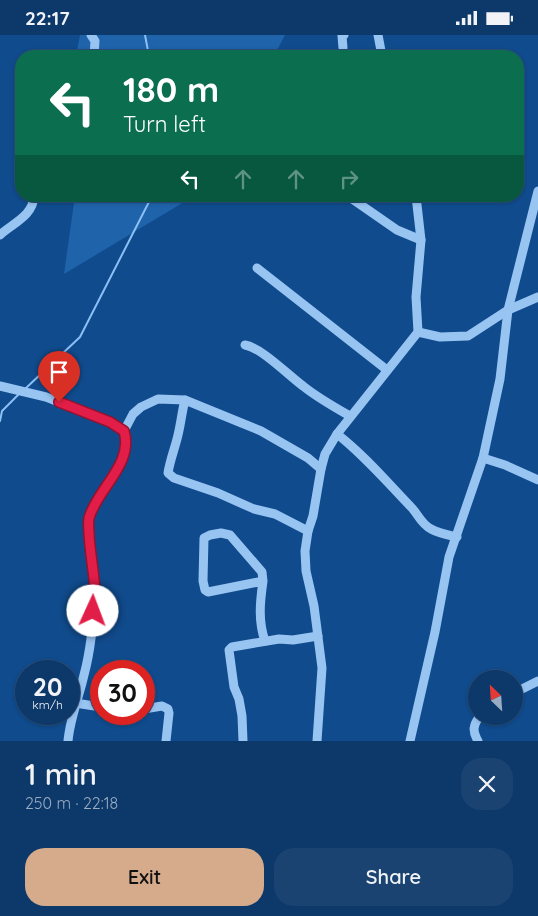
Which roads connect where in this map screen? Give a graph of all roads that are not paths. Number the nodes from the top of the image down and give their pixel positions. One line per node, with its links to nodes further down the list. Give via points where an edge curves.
1 (91, 35): 5 (street, via 95,41)
2 (344, 35): 4 (street)
3 (378, 35): 6 (street)
4 (343, 48)
5 (94, 50)
6 (381, 50)
7 (538, 191): 15 (street)
8 (34, 202): 11 (street, via 26,215)
9 (357, 202): 12 (street, via 397,230)
10 (417, 202): 12 (street)
11 (0, 235)
12 (421, 240): 16 (street, via 416,297)
13 (257, 267): 18 (street)
14 (538, 297): 15 (street)
15 (508, 310): 16 (street, via 468,336 440,337); 24 (street, via 500,379)
16 (418, 332): 18 (street)
17 (245, 345): 21 (street, via 259,350 321,400)
18 (388, 370): 21 (street)
19 (0, 386): 22 (street, via 46,397 110,422)
20 (185, 399): 22 (street, via 158,399 142,407 133,414); 25 (street, via 260,431); 27 (street, via 168,473 254,509 275,514)
21 (350, 416): 23 (street)
22 (124, 431): 34 (street, via 124,454 89,519 95,592 91,635)
23 (337, 434): 25 (street, via 325,454); 28 (street, via 380,474 423,524)
24 (483, 457): 26 (street); 28 (street)
25 (321, 469): 27 (street)
26 (538, 480)
27 (308, 531): 30 (street, via 306,571)
28 (457, 537): 42 (street, via 449,557)
29 (263, 581): 29 (street, via 208,592 203,581 204,538 221,533 230,535 262,572); 31 (street, via 259,614)
30 (318, 637): 31 (street); 41 (street, via 322,668)
31 (265, 641): 40 (street, via 235,645 230,650)
32 (538, 681): 33 (street)
33 (523, 688)
34 (80, 689)
35 (155, 707): 39 (street, via 168,709)
36 (70, 725): 38 (street)
37 (474, 725): 43 (street)
38 (68, 741)
39 (166, 741)
40 (244, 741)
41 (316, 741)
42 (410, 741)
43 (478, 741)

